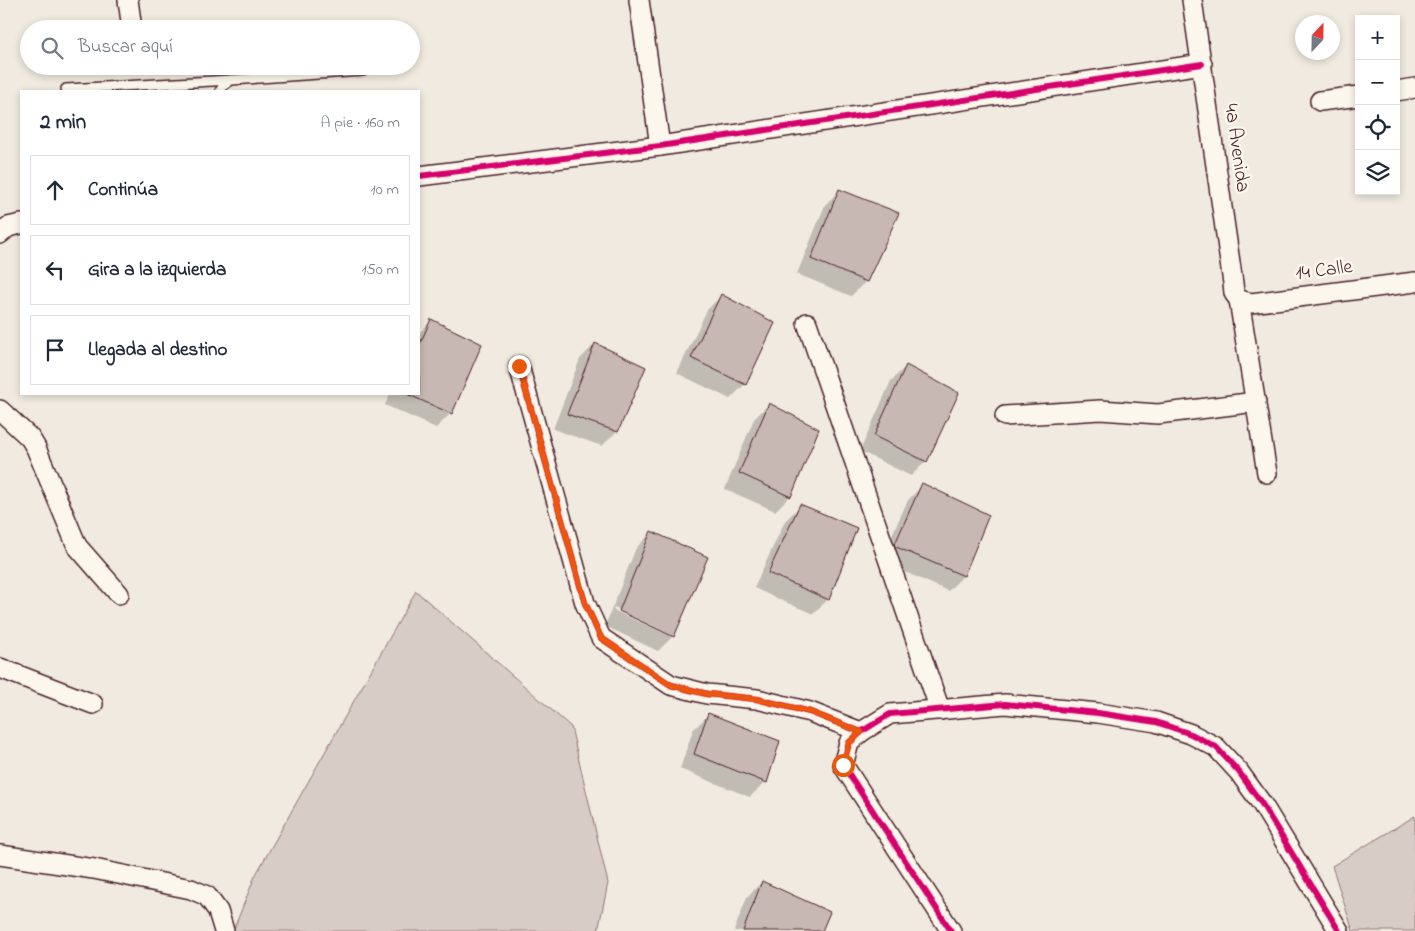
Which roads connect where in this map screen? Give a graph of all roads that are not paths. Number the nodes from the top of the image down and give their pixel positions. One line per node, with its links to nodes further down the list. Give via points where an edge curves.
1 (128, 0): 4 (street)
2 (639, 0): 15 (street)
3 (1192, 0): 5 (street, 4a Avenida)
4 (131, 20)
5 (1202, 64): 15 (street); 20 (street, 4a Avenida, via 1232,283)
6 (304, 75): 7 (lane)
7 (231, 80): 8 (lane); 11 (lane)
8 (144, 88): 10 (lane)
9 (1415, 88): 12 (street)
10 (66, 89)
11 (221, 90)
12 (1400, 90)
13 (1355, 97): 14 (street)
14 (1320, 101)
15 (660, 146): 16 (street)
16 (420, 176)
17 (20, 224): 18 (street, via 8,226)
18 (0, 234)
19 (1415, 282): 20 (street, 14 Calle, via 1251,303)
20 (1239, 300): 23 (street, 4a Avenida)
21 (807, 323): 30 (street)
22 (519, 366): 31 (street, via 585,603 601,638 671,685 707,694 757,699 810,712)
23 (1256, 402): 25 (street, via 1158,414 1100,410); 26 (street, 4a Avenida)
24 (0, 410): 27 (street, via 30,438 77,546)
25 (1005, 416)
26 (1267, 473)
27 (119, 594)
28 (0, 668): 29 (street)
29 (93, 704)
30 (940, 710): 31 (street, via 890,714); 35 (street, via 1005,704 1098,713 1156,722 1216,747 1262,804)
31 (861, 732): 34 (street, via 849,743 843,765)
32 (0, 855): 33 (street, via 94,869 191,889 207,896 218,911)
33 (224, 931)
34 (951, 931)
35 (1339, 931)

